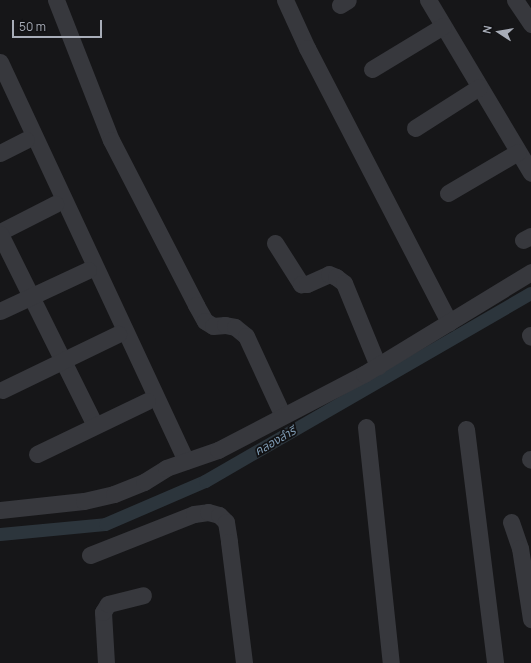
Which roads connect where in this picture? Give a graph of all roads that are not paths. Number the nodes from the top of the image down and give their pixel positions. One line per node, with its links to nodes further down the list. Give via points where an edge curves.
1 (56, 0): 29 (street, via 111,140 196,305 205,321 213,326 236,327 246,336)
2 (285, 0): 23 (street, via 307,48)
3 (428, 0): 6 (street)
4 (515, 0): 5 (street)
5 (531, 24)
6 (443, 26): 8 (street); 9 (street)
7 (0, 62): 34 (street)
8 (372, 69)
9 (479, 87): 10 (street); 12 (street)
10 (415, 128)
11 (26, 140): 13 (street)
12 (518, 152): 14 (street); 15 (street)
13 (0, 153)
14 (531, 173)
15 (448, 193)
16 (55, 204): 17 (street)
17 (0, 233): 21 (street)
18 (275, 243): 26 (street, via 301,284 307,284 329,274 344,283)
19 (88, 270): 21 (street)
20 (531, 272): 23 (street)
21 (31, 296): 22 (street); 25 (street)
22 (0, 311)
23 (449, 322): 26 (street)
24 (118, 334): 25 (street)
25 (63, 360): 27 (street); 30 (street)
26 (378, 366): 29 (street)
27 (2, 390)
28 (147, 401): 30 (street)
29 (283, 416): 34 (street, via 218,450)
30 (95, 425): 33 (street)
31 (366, 427): 42 (street)
32 (466, 430): 43 (street)
33 (37, 454)
34 (186, 461): 35 (street, via 114,494 84,501)
35 (0, 510)
36 (511, 522): 39 (street, via 520,548)
37 (90, 554): 41 (street, via 194,514 208,512 219,515 226,522)
38 (143, 595): 40 (street, via 108,604 103,612)
39 (531, 619)
40 (106, 663)
41 (244, 663)
42 (391, 663)
43 (495, 663)

